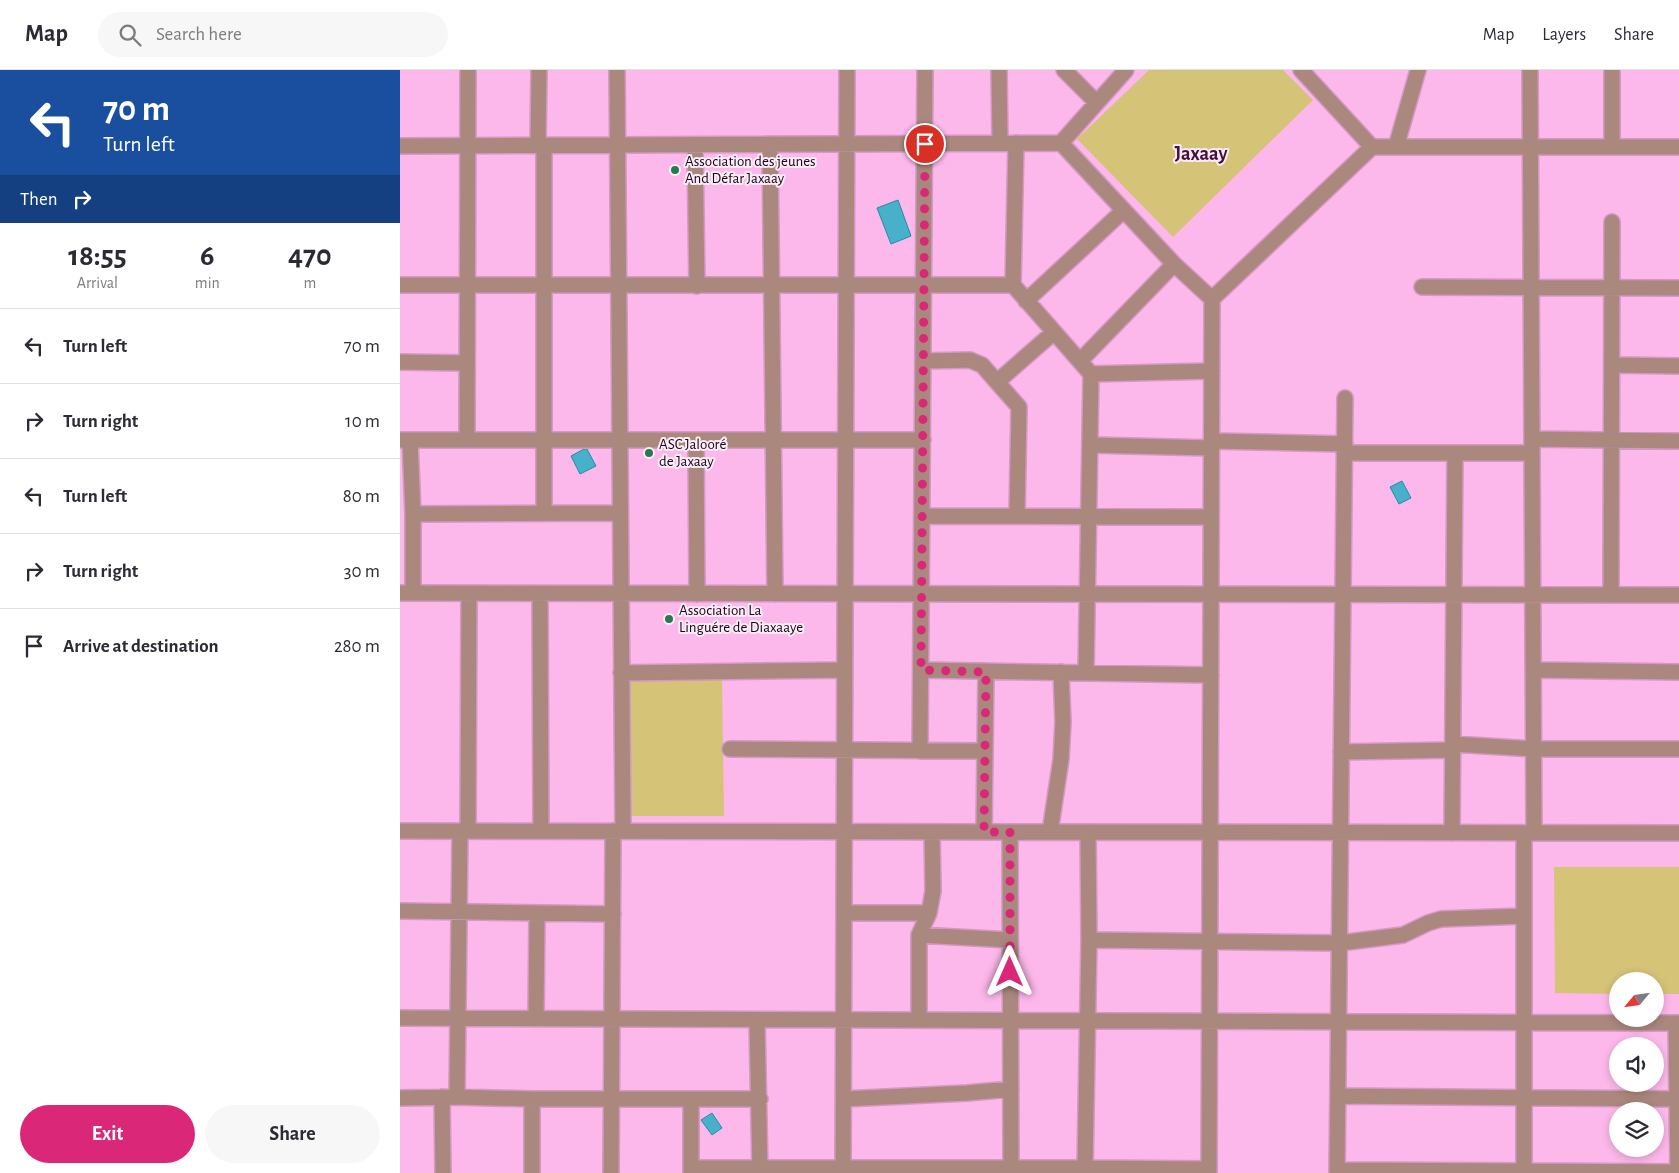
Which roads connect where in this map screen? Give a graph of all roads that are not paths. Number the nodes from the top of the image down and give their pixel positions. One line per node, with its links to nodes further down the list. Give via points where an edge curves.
1 (539, 70): 21 (street)
2 (617, 70): 22 (street)
3 (847, 70): 17 (street)
4 (926, 70): 18 (street)
5 (999, 70): 19 (street)
6 (1064, 70): 13 (street)
7 (1126, 70): 13 (street)
8 (1301, 70): 25 (street)
9 (1418, 70): 26 (street)
10 (1530, 70): 27 (street)
11 (1612, 70): 28 (street)
12 (468, 71): 20 (street)
13 (1096, 102): 15 (street)
14 (1016, 143): 15 (street); 19 (street); 41 (street)
15 (1061, 143): 30 (street)
16 (770, 144): 17 (street); 23 (street); 39 (street)
17 (846, 144): 18 (street); 35 (street)
18 (925, 144): 19 (street); 40 (street)
19 (1000, 144)
20 (467, 145): 21 (street); 24 (street); 34 (street)
21 (541, 145): 22 (street); 36 (street)
22 (617, 145): 23 (street); 37 (street)
23 (695, 145): 38 (street)
24 (400, 146)
25 (1372, 147): 26 (street); 46 (street)
26 (1396, 147): 27 (street)
27 (1531, 147): 28 (street); 43 (street)
28 (1612, 147): 29 (street)
29 (1679, 147)
30 (1123, 211): 32 (street); 47 (street)
31 (1612, 222): 44 (street)
32 (1174, 264): 46 (street); 50 (street)
33 (400, 285): 34 (street)
34 (467, 285): 36 (street); 52 (street)
35 (846, 285): 39 (street); 40 (street); 65 (street)
36 (544, 286): 37 (street); 61 (street)
37 (618, 286): 38 (street); 62 (street)
38 (697, 286): 39 (street)
39 (772, 286): 64 (street)
40 (924, 286): 41 (street); 49 (street)
41 (1013, 286): 47 (street)
42 (1422, 287): 43 (street)
43 (1531, 288): 44 (street); 71 (street)
44 (1612, 288): 45 (street); 53 (street)
45 (1679, 288)
46 (1212, 298): 55 (street)
47 (1026, 301): 48 (street)
48 (1054, 332): 50 (street); 57 (street)
49 (923, 361): 57 (street, via 970,360 982,365); 66 (street)
50 (1080, 361): 56 (street)
51 (400, 362): 52 (street)
52 (467, 362): 60 (street)
53 (1612, 365): 54 (street); 67 (street)
54 (1679, 366)
55 (1212, 371): 56 (street); 70 (street)
56 (1091, 374): 69 (street)
57 (997, 382): 78 (street, via 1019,407)
58 (1345, 398): 72 (street)
59 (405, 440): 60 (street); 76 (street)
60 (467, 440): 61 (street)
61 (544, 440): 62 (street); 74 (street)
62 (620, 440): 63 (street); 75 (street)
63 (696, 440): 64 (street); 85 (street)
64 (773, 440): 65 (street); 86 (street)
65 (846, 440): 66 (street); 87 (street)
66 (923, 440): 77 (street)
67 (1612, 440): 68 (street); 71 (street); 94 (street)
68 (1679, 441)
69 (1090, 445): 70 (street); 79 (street)
70 (1211, 445): 72 (street); 80 (street)
71 (1532, 446): 73 (street); 93 (street)
72 (1344, 449): 73 (street); 91 (street)
73 (1455, 453): 92 (street)
74 (544, 513): 75 (street); 76 (street)
75 (620, 513): 84 (street)
76 (413, 514): 81 (street)
77 (922, 516): 78 (street); 88 (street)
78 (1017, 516): 79 (street)
79 (1089, 516): 80 (street); 89 (street)
80 (1211, 517): 90 (street)
81 (406, 593): 82 (street)
82 (469, 594): 83 (street); 114 (street)
83 (540, 594): 84 (street); 115 (street)
84 (621, 594): 85 (street); 103 (street)
85 (697, 594): 86 (street)
86 (775, 594): 87 (street)
87 (845, 594): 88 (street); 96 (street)
88 (921, 594): 89 (street); 97 (street)
89 (1088, 594): 90 (street); 101 (street)
90 (1211, 594): 91 (street); 104 (street)
91 (1343, 594): 92 (street); 112 (street)
92 (1454, 595): 93 (street); 105 (street)
93 (1533, 595): 94 (street); 98 (street)
94 (1611, 595): 95 (street)
95 (1679, 595)
96 (845, 670): 103 (street); 109 (street)
97 (921, 670): 99 (street); 110 (street)
98 (1533, 670): 102 (street); 107 (street)
99 (986, 672): 100 (street); 111 (street)
100 (1061, 672): 101 (street); 121 (street, via 1061,759)
101 (1086, 672): 104 (street)
102 (1679, 672)
103 (621, 673): 116 (street)
104 (1211, 675): 123 (street)
105 (1453, 747): 107 (street); 112 (street); 125 (street)
106 (730, 749): 109 (street)
107 (1534, 749): 108 (street); 126 (street)
108 (1679, 749)
109 (845, 750): 110 (street); 117 (street)
110 (920, 750): 111 (street)
111 (985, 751): 119 (street)
112 (1341, 752): 124 (street)
113 (400, 831): 114 (street)
114 (464, 831): 115 (street); 129 (street)
115 (541, 831): 116 (street)
116 (618, 831): 117 (street); 133 (street)
117 (844, 832): 118 (street); 131 (street)
118 (932, 832): 119 (street); 132 (street, via 934,891)
119 (984, 832): 120 (street)
120 (1010, 832): 121 (street); 136 (street)
121 (1050, 832): 122 (street)
122 (1088, 832): 123 (street); 137 (street)
123 (1210, 832): 124 (street); 138 (street)
124 (1341, 833): 125 (street); 139 (street)
125 (1452, 833): 126 (street)
126 (1529, 833): 127 (street); 134 (street)
127 (1679, 834)
128 (400, 911): 129 (street)
129 (460, 912): 130 (street); 141 (street)
130 (537, 913): 133 (street); 142 (street)
131 (844, 913): 132 (street); 145 (street)
132 (929, 913): 135 (street)
133 (613, 914): 143 (street)
134 (1524, 916): 139 (street, via 1440,920 1403,935); 151 (street)
135 (919, 935): 136 (street); 146 (street)
136 (1010, 940): 147 (street)
137 (1089, 940): 138 (street); 148 (street)
138 (1210, 942): 139 (street); 149 (street)
139 (1340, 943): 150 (street)
140 (400, 1018): 141 (street)
141 (459, 1018): 142 (street); 155 (street)
142 (536, 1019): 143 (street)
143 (612, 1019): 144 (street); 159 (street)
144 (757, 1020): 145 (street); 161 (street)
145 (844, 1020): 146 (street); 162 (street)
146 (919, 1020): 147 (street)
147 (1011, 1021): 148 (street); 153 (street)
148 (1087, 1022): 149 (street); 164 (street)
149 (1209, 1022): 150 (street); 171 (street)
150 (1339, 1022): 151 (street); 154 (street)
151 (1524, 1023): 152 (street); 157 (street)
152 (1678, 1023): 163 (street)
153 (1011, 1089): 162 (street); 165 (street)
154 (1338, 1096): 157 (street); 172 (street)
155 (450, 1097): 156 (street); 158 (street); 176 (street)
156 (400, 1098)
157 (1524, 1098): 163 (street); 174 (street)
158 (532, 1099): 159 (street); 177 (street)
159 (612, 1099): 160 (street); 178 (street)
160 (691, 1099): 161 (street); 166 (street)
161 (760, 1099): 167 (street)
162 (844, 1099): 168 (street)
163 (1677, 1099): 179 (street)
164 (1085, 1168): 165 (street); 170 (street)
165 (1011, 1169): 169 (street)
166 (691, 1170): 167 (street)
167 (760, 1170): 168 (street)
168 (843, 1171): 169 (street)
169 (922, 1171)
170 (1122, 1171): 171 (street)
171 (1209, 1171)
172 (1337, 1171): 173 (street)
173 (1406, 1172): 174 (street)
174 (1524, 1172): 175 (street)
175 (1606, 1172): 179 (street)
176 (443, 1173)
177 (532, 1173)
178 (611, 1173)
179 (1678, 1173)

